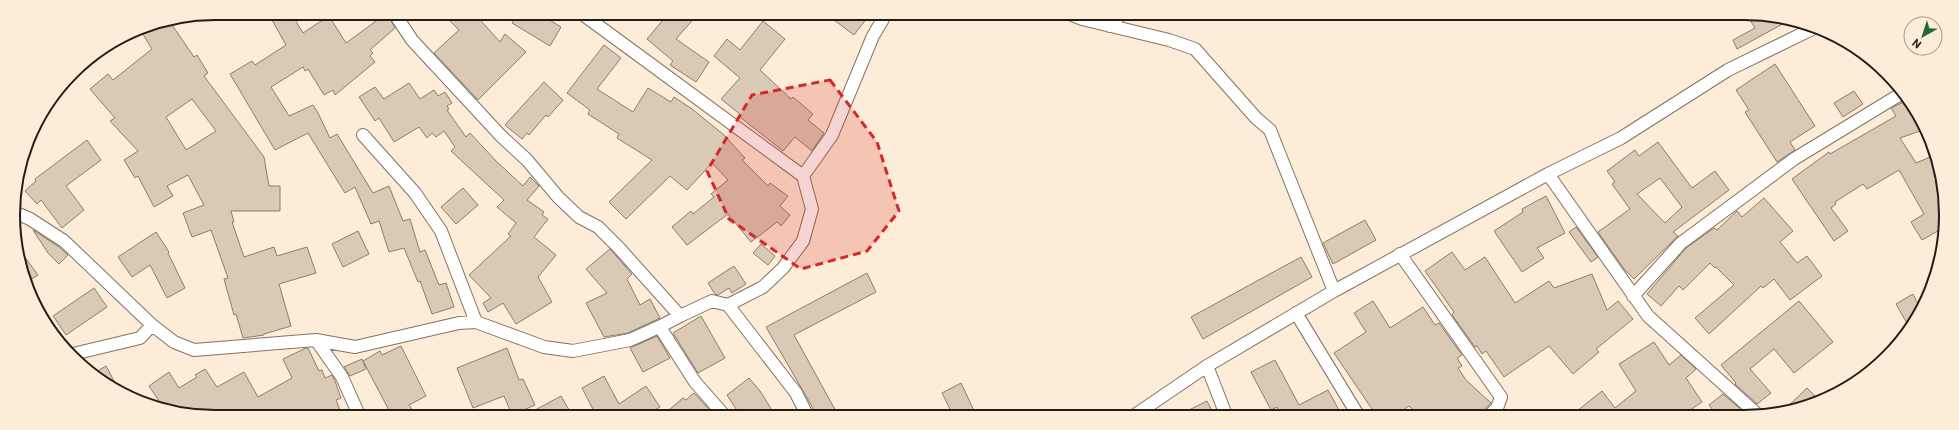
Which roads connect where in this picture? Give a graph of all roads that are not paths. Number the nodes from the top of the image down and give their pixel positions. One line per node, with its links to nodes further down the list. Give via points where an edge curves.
1 (399, 20): 18 (street, via 412,40 501,136 527,160 558,197 619,248)
2 (591, 20): 11 (street)
3 (882, 20): 11 (street, via 873,36 832,135)
4 (1086, 20): 6 (street)
5 (1116, 20): 6 (street)
6 (1110, 26): 14 (street, via 1195,49 1256,118 1270,130)
7 (1809, 31): 10 (street, via 1728,70 1621,138)
8 (1898, 95): 15 (street, via 1794,159 1687,238)
9 (363, 135): 19 (street, via 415,193 441,231)
10 (1548, 174): 13 (street); 15 (street)
11 (803, 176): 16 (street, via 812,209 803,241 783,268 763,287)
12 (20, 215): 20 (street, via 64,241)
13 (1400, 254): 14 (street); 31 (street, via 1501,397)
14 (1334, 291): 17 (street)
15 (1633, 296): 32 (street, via 1648,316)
16 (728, 306): 18 (street, via 712,300); 27 (street, via 796,393)
17 (1296, 313): 24 (street); 30 (street)
18 (680, 316): 21 (street)
19 (476, 322): 21 (street, via 544,347 573,351 630,340); 22 (street, via 459,323 355,347)
20 (152, 325): 22 (street, via 174,342 194,350); 23 (street, via 140,338)
21 (661, 326): 26 (street, via 695,382)
22 (316, 340): 25 (street, via 342,377)
23 (77, 353)
24 (1208, 366): 28 (street); 29 (street)
25 (357, 410)
26 (720, 410)
27 (804, 410)
28 (1142, 410)
29 (1224, 410)
30 (1355, 410)
31 (1495, 410)
32 (1752, 410)

